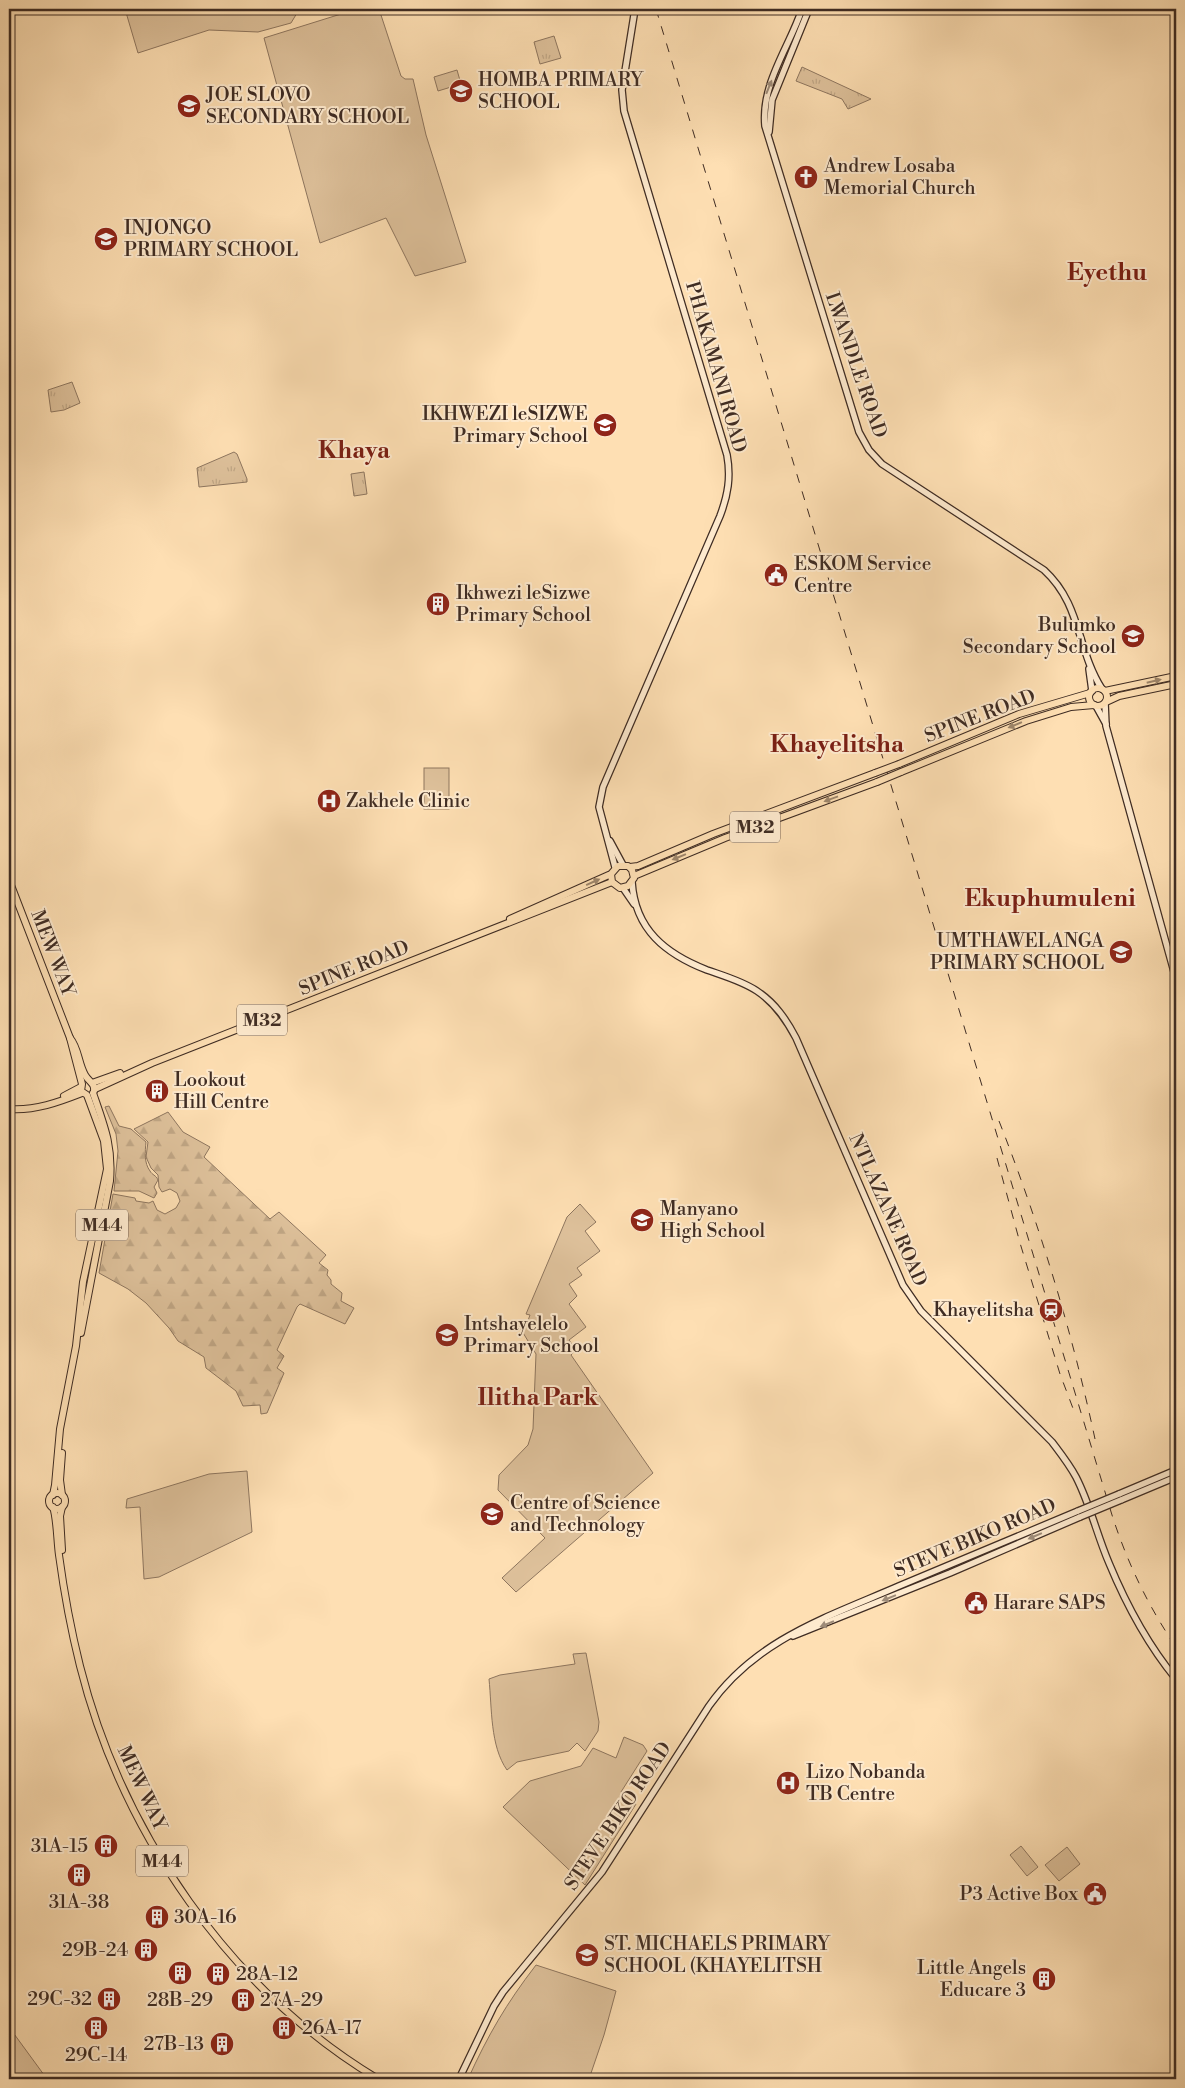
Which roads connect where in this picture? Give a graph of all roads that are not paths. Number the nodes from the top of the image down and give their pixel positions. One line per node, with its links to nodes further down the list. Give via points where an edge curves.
1 (635, 9): 13 (street, PHAKAMANI ROAD, via 622,90 624,111 727,455 730,478 720,516 603,788 599,807)
2 (802, 9): 4 (street, LWANDLE ROAD, one-way to 2, via 764,113 767,92)
3 (808, 9): 4 (street, LWANDLE ROAD, via 772,100)
4 (768, 134): 5 (street, LWANDLE ROAD, via 850,406 865,444 882,464 1044,570 1068,600)
5 (1087, 657): 8 (street, LWANDLE ROAD); 9 (street, LWANDLE ROAD)
6 (1176, 676): 8 (main road, SPINE ROAD / M32, one-way to 6)
7 (1176, 684): 10 (main road, SPINE ROAD / M32, via 1119,696)
8 (1103, 690): 9 (main road, SPINE ROAD / M32); 10 (main road, via 1107,696)
9 (1091, 692): 11 (main road, via 1090,700); 14 (main road, SPINE ROAD / M32, bridge, via 1018,714 638,866)
10 (1106, 703): 11 (main road, SPINE ROAD / M32); 12 (street)
11 (1095, 705): 12 (street); 17 (main road, SPINE ROAD / M32, one-way to 17, bridge, via 1071,707 1026,721 877,782 725,838)
12 (1106, 724): 23 (street)
13 (606, 835): 14 (street, PHAKAMANI ROAD); 15 (street, PHAKAMANI ROAD)
14 (626, 866): 15 (main road, SPINE ROAD / M32); 17 (main road)
15 (615, 867): 16 (main road)
16 (611, 874): 19 (main road); 22 (main road, SPINE ROAD / M32, one-way to 16)
17 (633, 879): 20 (main road, SPINE ROAD / M32); 21 (street, NTLAZANE ROAD)
18 (9, 880): 24 (main road, MEW WAY / M44)
19 (612, 882): 20 (main road); 22 (main road, SPINE ROAD / M32)
20 (623, 888): 21 (street, NTLAZANE ROAD)
21 (636, 906): 39 (street, NTLAZANE ROAD, via 650,931 666,948 686,961 752,988 785,1017 909,1295 921,1311 1052,1442 1067,1462 1080,1484 1126,1599)
22 (482, 933): 24 (main road, SPINE ROAD / M32)
23 (1176, 979)
24 (88, 1088): 25 (main road, SPINE ROAD / M32, via 48,1105); 26 (main road, MEW WAY / M44, via 105,1125 110,1149 110,1181); 27 (main road, MEW WAY / M44, via 107,1158)
25 (9, 1107)
26 (105, 1206): 27 (main road, via 94,1246); 28 (main road, MEW WAY / M44)
27 (89, 1249): 28 (main road); 29 (main road, MEW WAY / M44)
28 (89, 1294): 29 (main road, MEW WAY / M44)
29 (76, 1346): 30 (main road, MEW WAY / M44)
30 (64, 1419): 33 (main road, MEW WAY / M44); 34 (main road, MEW WAY / M44)
31 (1176, 1470): 35 (street, STEVE BIKO ROAD)
32 (1176, 1477): 35 (street, STEVE BIKO ROAD)
33 (52, 1495): 34 (main road); 37 (main road, MEW WAY / M44)
34 (62, 1495): 36 (main road, MEW WAY / M44, via 65,1501)
35 (1120, 1497): 41 (street, STEVE BIKO ROAD, bridge, via 810,1624 748,1663 720,1691 577,1905 503,1992)
36 (62, 1506): 37 (main road); 38 (main road, MEW WAY / M44)
37 (53, 1507): 38 (main road, MEW WAY / M44)
38 (62, 1571): 40 (main road, MEW WAY / M44, via 80,1664 98,1724 126,1794 162,1861 203,1919 264,1988 321,2039)
39 (1176, 1679)
40 (378, 2079)
41 (459, 2079)

